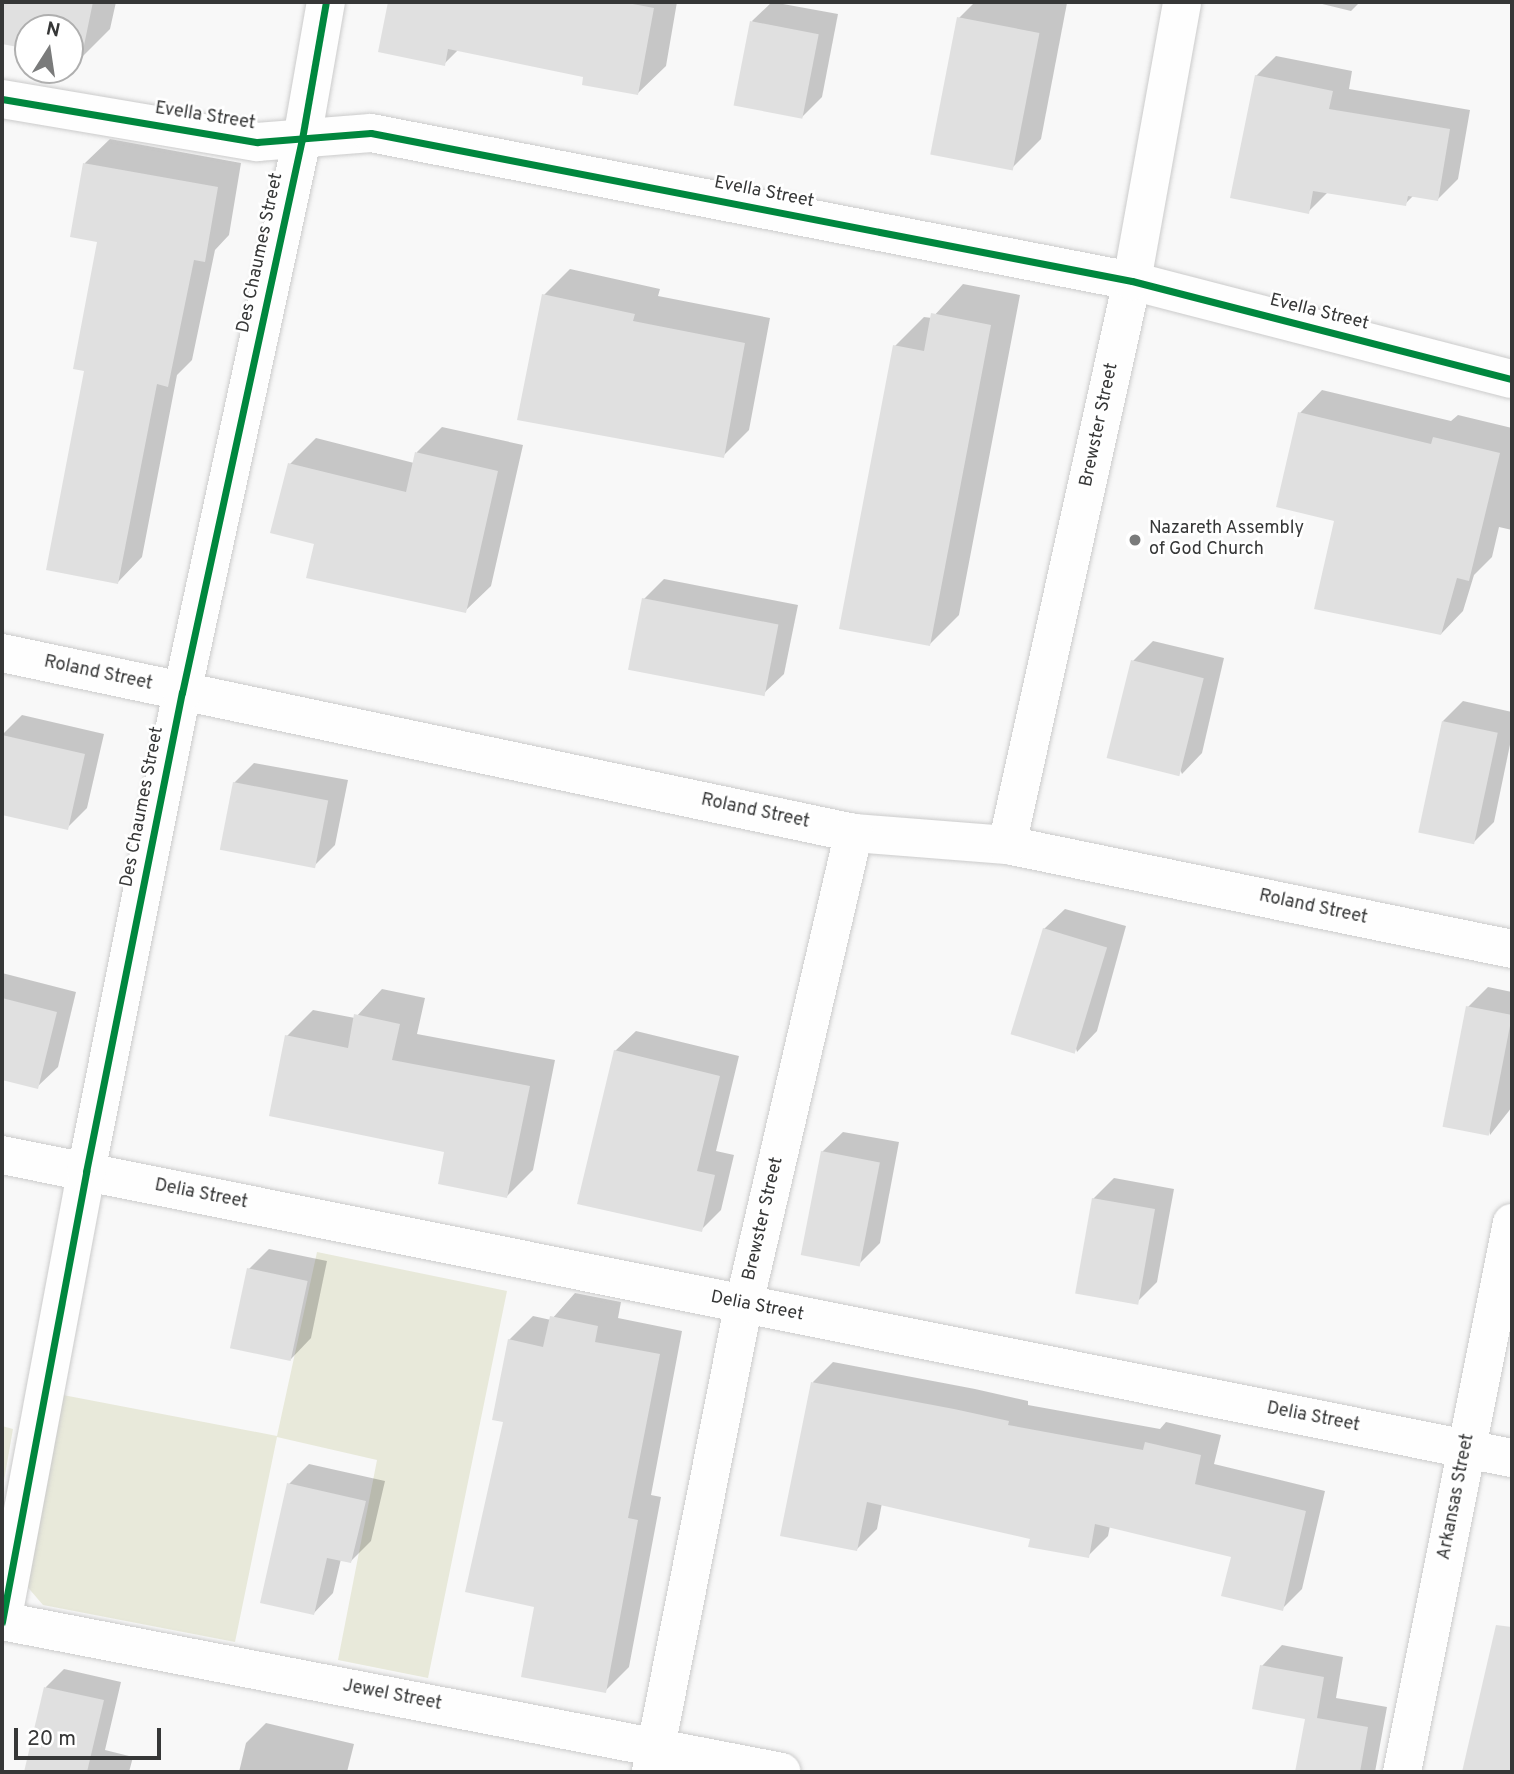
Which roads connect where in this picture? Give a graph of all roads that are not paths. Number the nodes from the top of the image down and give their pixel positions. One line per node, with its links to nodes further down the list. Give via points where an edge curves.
1 (326, 2): 4 (street, Des Chaumes Street)
2 (1182, 2): 5 (street, Brewster Street)
3 (2, 99): 4 (street, Evella Street, via 257,142)
4 (302, 139): 5 (street, Evella Street, via 371,133); 8 (street, Des Chaumes Street)
5 (1132, 281): 6 (street, Evella Street); 10 (street, Brewster Street)
6 (1512, 379)
7 (2, 653): 8 (street, Roland Street)
8 (182, 693): 9 (street, Roland Street); 13 (street, Des Chaumes Street)
9 (854, 833): 10 (street, Roland Street); 15 (street, Brewster Street)
10 (1007, 845): 11 (street, Roland Street)
11 (1512, 949)
12 (2, 1155): 13 (street, Delia Street)
13 (86, 1172): 15 (street, Delia Street); 18 (street, Des Chaumes Street)
14 (1512, 1223): 16 (street, Arkansas Street)
15 (744, 1304): 16 (street, Delia Street); 19 (street, Brewster Street)
16 (1466, 1448): 17 (street, Delia Street); 21 (street, Arkansas Street)
17 (1512, 1458)
18 (2, 1621): 19 (street, Jewel Street)
19 (654, 1759): 20 (street, Jewel Street)
20 (782, 1772)
21 (1402, 1772)

